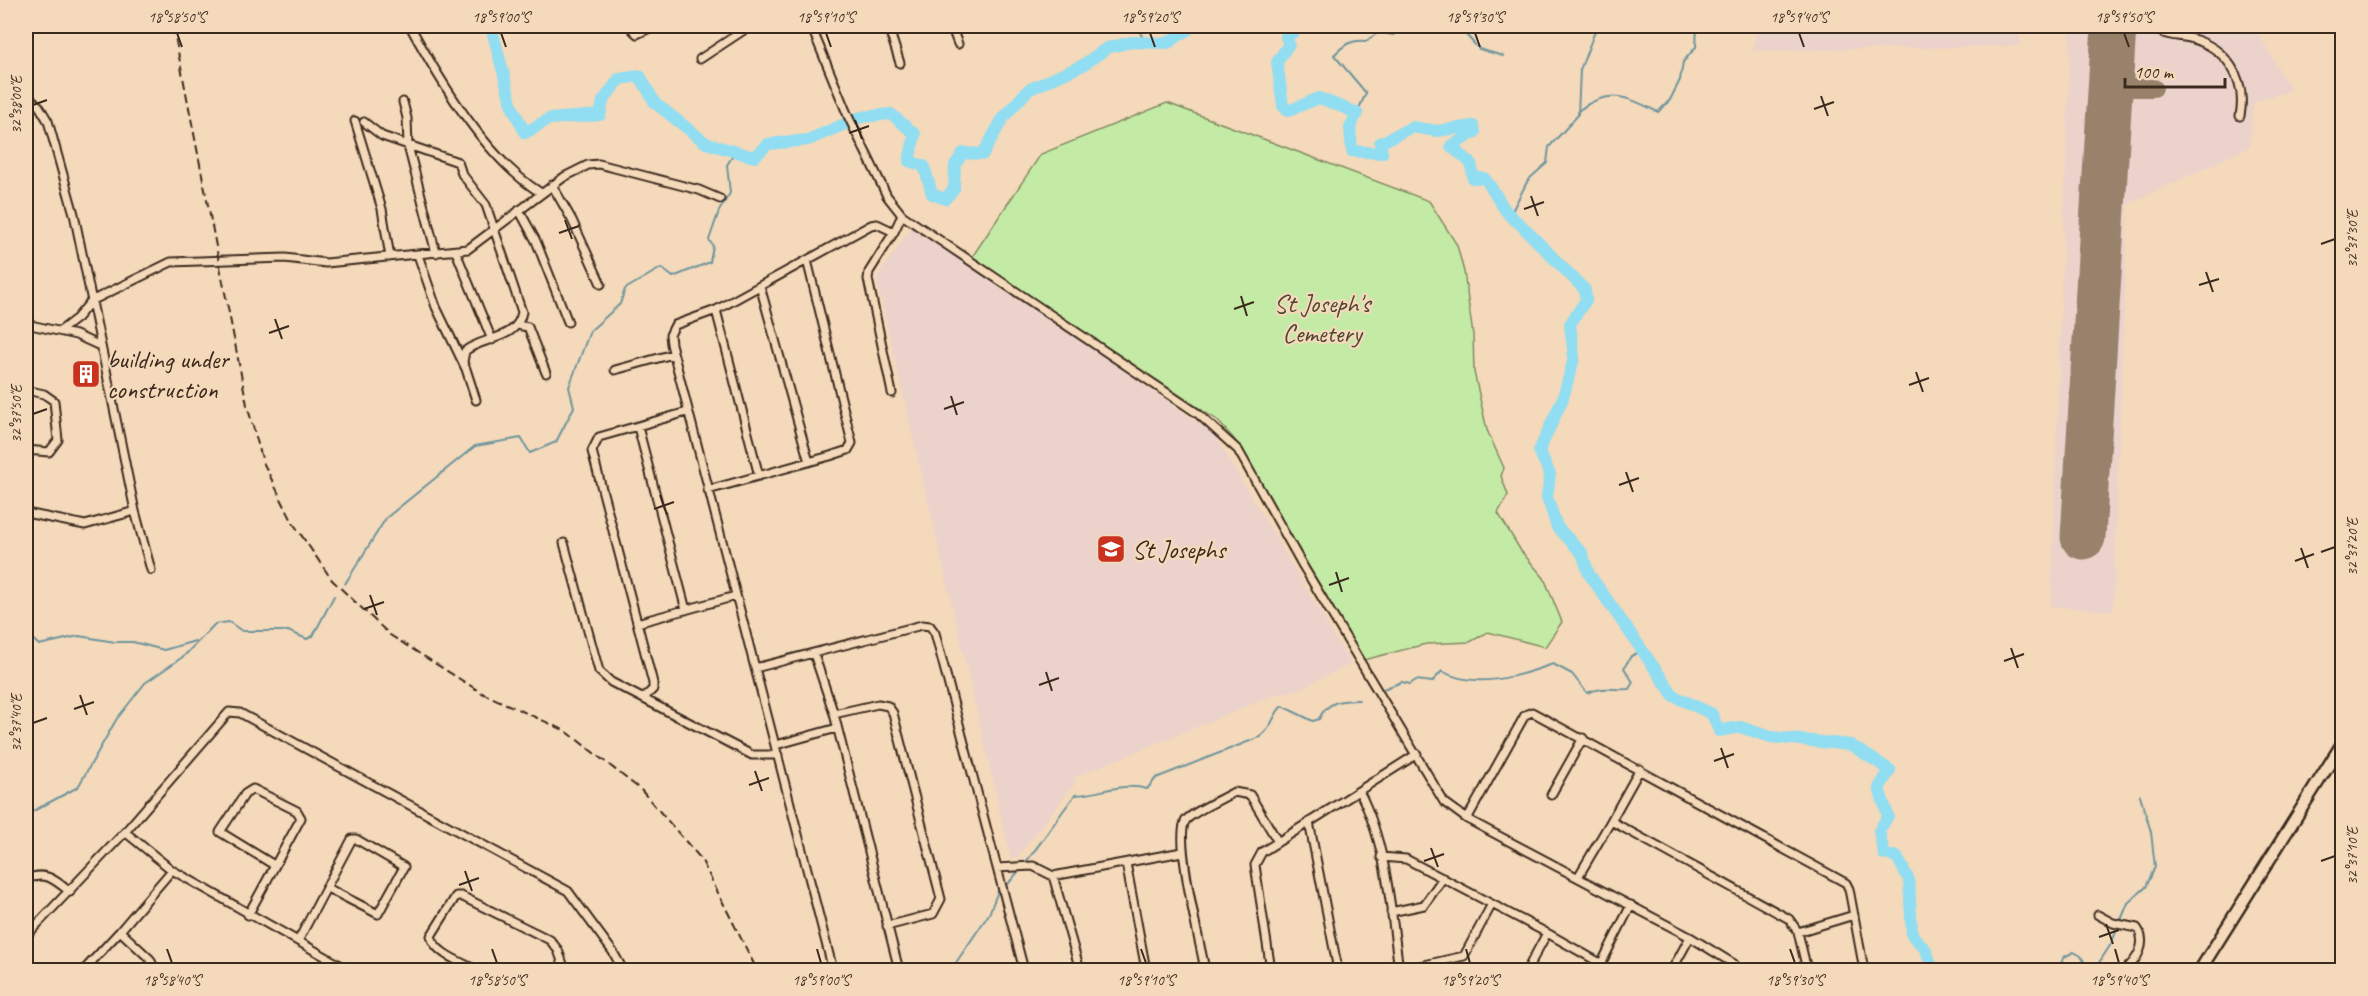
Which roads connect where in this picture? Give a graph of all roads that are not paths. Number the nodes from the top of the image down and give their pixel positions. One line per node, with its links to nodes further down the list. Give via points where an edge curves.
1 (410, 26): 19 (street, via 461,110 506,167)
2 (629, 26): 3 (street, via 637,34)
3 (654, 26)
4 (745, 26): 10 (street)
5 (811, 26): 22 (street, via 848,116 887,196)
6 (888, 26): 11 (street)
7 (951, 26): 9 (street)
8 (2155, 26): 14 (street, via 2160,32 2206,43 2221,53 2241,87)
9 (958, 44)
10 (700, 59)
11 (900, 63)
12 (26, 94): 32 (street, via 48,121 74,214)
13 (403, 102): 17 (street)
14 (2240, 116)
15 (355, 121): 28 (street, via 382,209)
16 (364, 122): 17 (street, via 382,136)
17 (408, 146): 23 (street, via 458,162 462,174 486,205); 26 (street)
18 (552, 185): 19 (street); 20 (street, via 578,168 599,164); 30 (street)
19 (541, 192): 21 (street)
20 (720, 199)
21 (519, 210): 23 (street); 35 (street, via 536,241)
22 (902, 215): 24 (street); 70 (street, via 1224,434 1238,450 1303,567)
23 (495, 230): 25 (street, via 468,249); 34 (street)
24 (894, 232): 29 (street, via 871,225); 47 (street, via 868,279)
25 (456, 252): 26 (street); 40 (street)
26 (436, 253): 27 (street)
27 (418, 255): 28 (street); 42 (street, via 436,307)
28 (390, 256): 32 (street, via 326,263 285,258 171,262)
29 (807, 260): 31 (street); 52 (street, via 852,443 848,450)
30 (601, 284)
31 (760, 286): 33 (street); 52 (street)
32 (91, 301): 39 (street); 41 (street)
33 (717, 310): 43 (street, via 675,325 670,335); 53 (street)
34 (522, 312): 37 (street); 38 (street)
35 (568, 322)
36 (26, 324): 39 (street)
37 (517, 325): 38 (street); 40 (street)
38 (528, 327): 45 (street)
39 (60, 331): 41 (street)
40 (492, 340): 42 (street)
41 (100, 346): 55 (street)
42 (461, 350): 48 (street)
43 (673, 354): 44 (street); 49 (street)
44 (615, 370)
45 (546, 373)
46 (26, 390): 51 (street, via 54,401 58,440 49,452)
47 (892, 393)
48 (476, 400)
49 (687, 412): 50 (street); 54 (street)
50 (638, 427): 60 (street); 61 (street, via 599,436 592,451)
51 (26, 450)
52 (809, 462): 53 (street)
53 (759, 476): 54 (street)
54 (708, 490): 59 (street)
55 (135, 511): 56 (street, via 85,525); 58 (street)
56 (26, 513)
57 (564, 543): 64 (street, via 599,671 611,682)
58 (151, 570)
59 (736, 596): 60 (street); 63 (street)
60 (686, 610): 61 (street)
61 (638, 623): 64 (street, via 653,684)
62 (814, 654): 63 (street); 65 (street); 84 (street, via 930,626)
63 (755, 668): 69 (street)
64 (644, 698): 71 (street, via 752,755)
65 (834, 714): 66 (street); 98 (street, via 878,704 888,706 893,713 941,899 933,914)
66 (837, 728): 69 (street); 98 (street)
67 (1583, 738): 72 (street); 74 (street); 75 (street, via 1527,713)
68 (2343, 744): 127 (street)
69 (776, 745): 71 (street)
70 (1417, 754): 73 (street); 75 (street, via 1444,802)
71 (778, 755): 112 (street)
72 (1640, 769): 76 (street); 96 (street, via 1846,883)
73 (1359, 791): 77 (street); 81 (street, via 1371,813)
74 (1551, 795)
75 (1467, 819): 87 (street)
76 (1611, 821): 87 (street); 100 (street, via 1790,919)
77 (1309, 822): 79 (street); 119 (street)
78 (125, 832): 85 (street); 91 (street); 111 (street, via 222,719 229,712 240,713 568,891)
79 (1278, 842): 80 (street, via 1250,795 1234,792 1186,820); 118 (street, via 1262,852 1256,865)
80 (1182, 852): 82 (street); 117 (street)
81 (1382, 857): 88 (street, via 1406,859); 94 (street)
82 (1126, 863): 86 (street); 116 (street)
83 (274, 865): 83 (street, via 301,820 300,815 253,789 245,794 220,832); 95 (street)
84 (997, 868): 86 (street, via 1033,866); 114 (street)
85 (171, 870): 95 (street); 99 (street)
86 (1053, 876): 115 (street)
87 (1578, 877): 93 (street)
88 (1443, 878): 92 (street); 94 (street, via 1424,905)
89 (26, 879): 91 (street, via 50,876)
90 (327, 888): 90 (street, via 352,839 404,867 378,914); 104 (street)
91 (70, 892): 102 (street)
92 (1492, 904): 101 (street); 120 (street, via 1464,956)
93 (1630, 905): 103 (street); 105 (street)
94 (1391, 912): 120 (street)
95 (248, 915): 104 (street)
96 (1854, 915): 100 (street); 125 (street)
97 (2098, 915): 126 (street, via 2137,928 2142,934 2142,947)
98 (887, 926): 113 (street)
99 (120, 931): 106 (street); 107 (street, via 150,959)
100 (1798, 932): 124 (street)
101 (1547, 933): 105 (street); 121 (street)
102 (26, 936)
103 (1690, 936): 122 (street); 123 (street, via 1734,964)
104 (298, 941): 108 (street)
105 (1600, 967)
106 (84, 970)
107 (155, 970)
108 (349, 970)
109 (476, 970): 110 (street, via 432,943 431,936 456,896 550,940)
110 (565, 970)
111 (623, 970)
112 (834, 970)
113 (899, 970)
114 (1024, 970)
115 (1080, 970)
116 (1146, 970)
117 (1205, 970)
118 (1271, 970)
119 (1338, 970)
120 (1401, 970)
121 (1527, 970)
122 (1672, 970)
123 (1737, 970)
124 (1807, 970)
125 (1864, 970)
126 (2125, 970)
127 (2200, 970)

